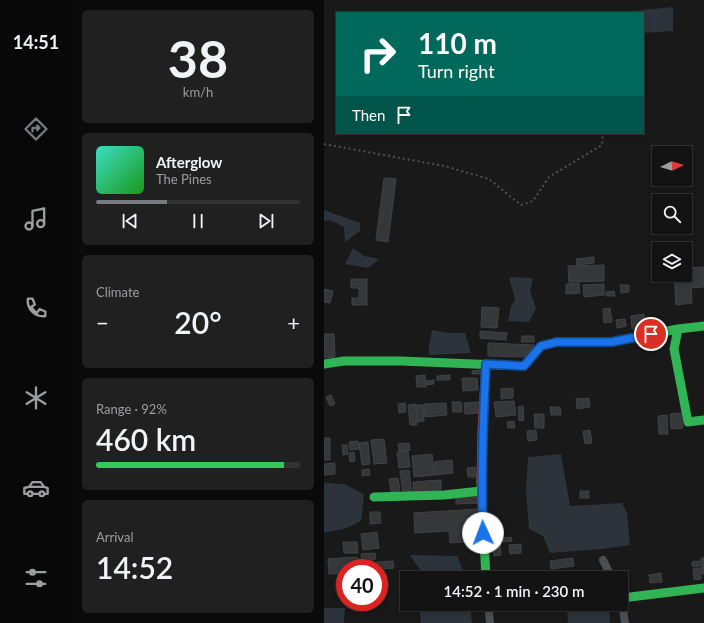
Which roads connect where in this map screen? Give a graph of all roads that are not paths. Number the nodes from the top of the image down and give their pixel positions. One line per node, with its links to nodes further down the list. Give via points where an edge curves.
1 (704, 326): 2 (street)
2 (678, 329): 4 (street, via 612,342 557,342 541,346 524,366); 5 (street, via 674,349 688,422)
3 (324, 364): 4 (street, via 373,361)
4 (486, 364): 6 (street)
5 (704, 420)
6 (481, 491): 7 (street); 9 (street)
7 (374, 497)
8 (603, 560): 10 (street)
9 (486, 571)
10 (608, 571)
11 (704, 588): 12 (street)
12 (628, 596)
13 (489, 611): 15 (street)
14 (624, 611): 16 (street)
15 (490, 623)
16 (625, 623)

